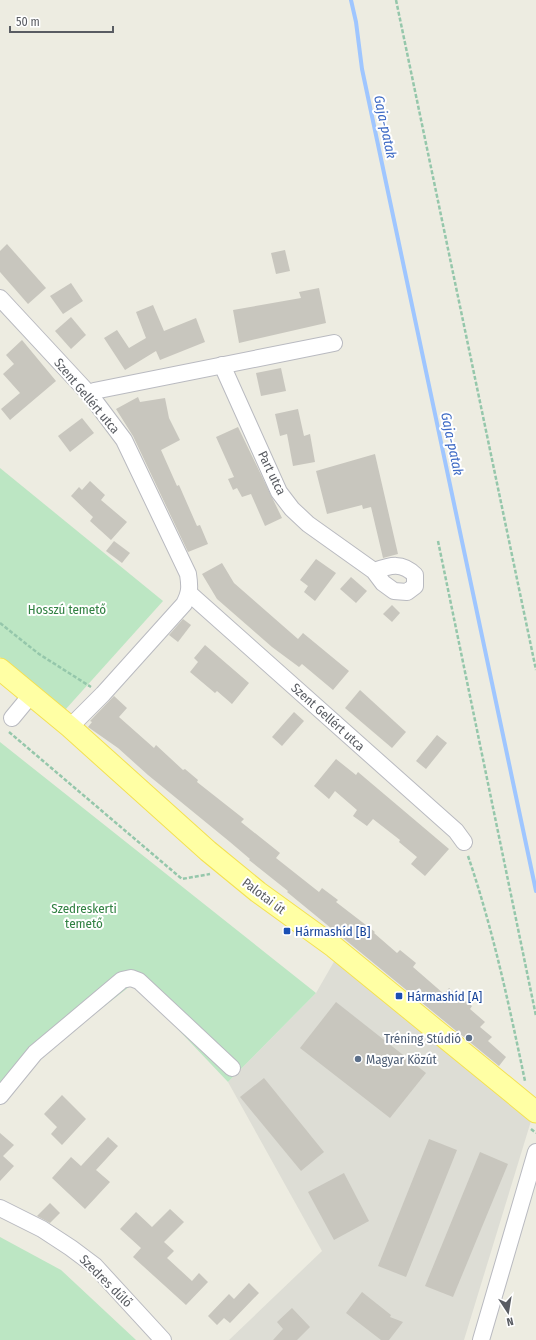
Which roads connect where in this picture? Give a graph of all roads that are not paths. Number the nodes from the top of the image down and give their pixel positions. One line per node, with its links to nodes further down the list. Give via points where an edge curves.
1 (0, 298): 4 (street, Szent Gellért utca)
2 (334, 343): 3 (street)
3 (222, 365): 4 (street, via 94,391); 5 (street, Part utca, via 279,492 308,524)
4 (91, 396): 6 (street, Szent Gellért utca, via 124,440 136,463 188,574)
5 (374, 571)
6 (190, 594): 10 (street, via 184,604 103,694); 11 (street, Szent Gellért utca, via 456,831)
7 (0, 669): 8 (main road, Palotai út)
8 (31, 695): 9 (street); 10 (main road, Palotai út)
9 (9, 723)
10 (70, 727): 14 (main road, Palotai út, via 208,851 258,892 334,946)
11 (464, 842)
12 (232, 1068): 13 (street, via 139,981 131,978 122,980 35,1053)
13 (0, 1096)
14 (536, 1112)
15 (536, 1152): 18 (street)
16 (0, 1208): 17 (street, Szedres dűlő, via 42,1229 95,1266)
17 (163, 1340)
18 (480, 1340)

